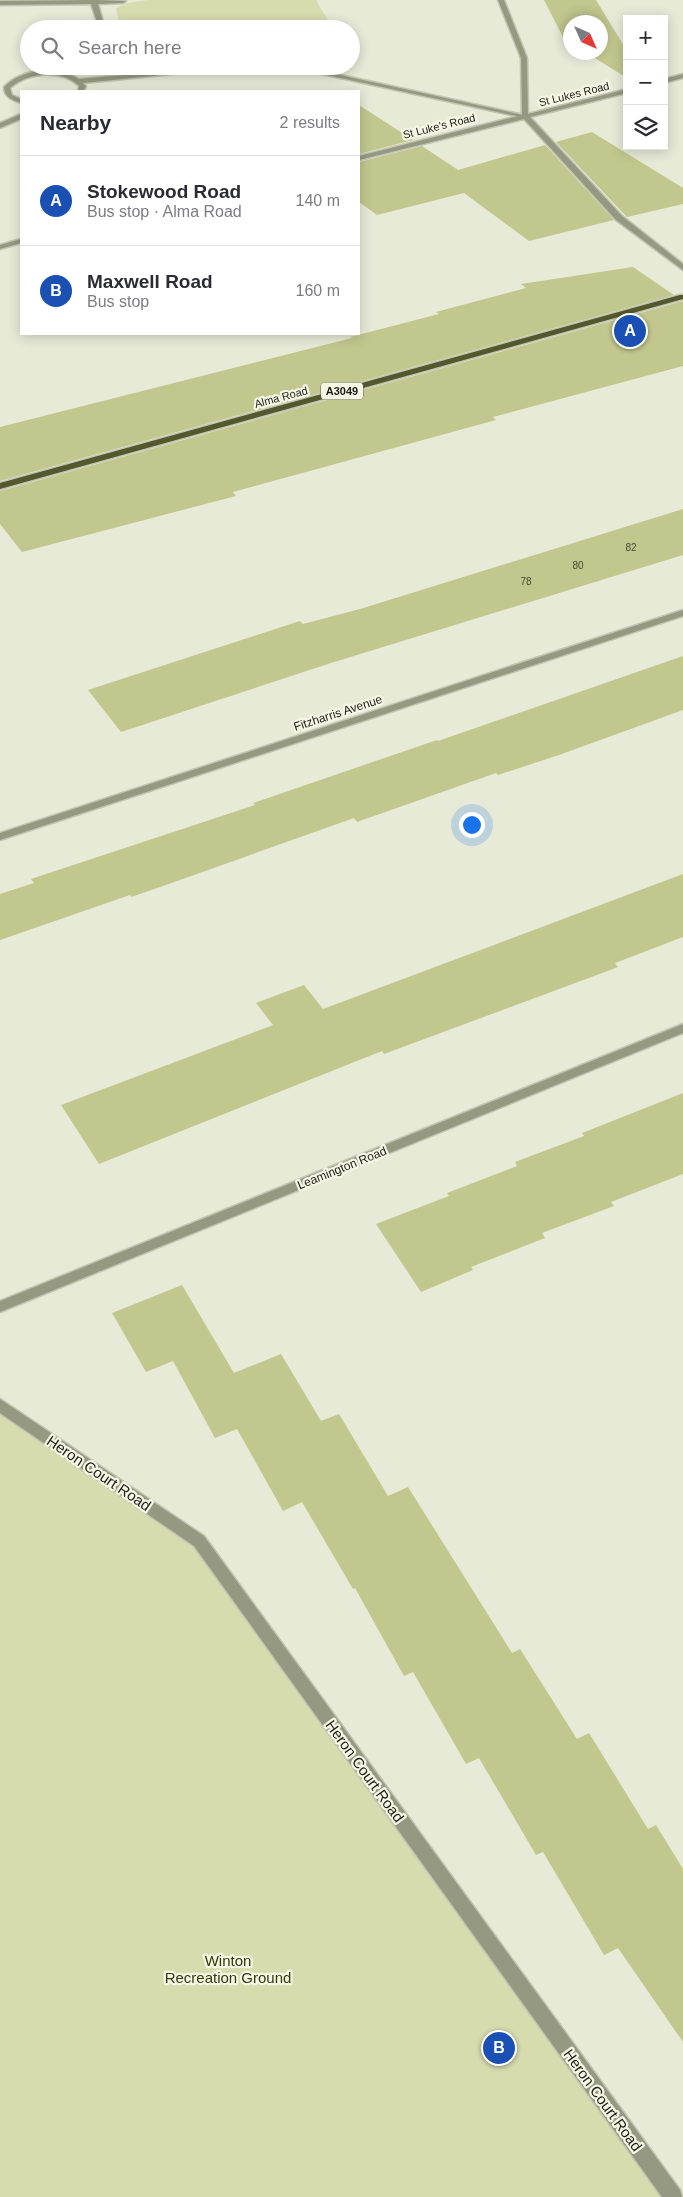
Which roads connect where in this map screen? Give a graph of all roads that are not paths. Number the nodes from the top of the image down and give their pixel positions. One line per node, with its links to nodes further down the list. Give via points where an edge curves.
1 (501, 0): 17 (street, via 524,58)
2 (123, 1): 3 (street)
3 (94, 2): 4 (street); 5 (street)
4 (0, 3)
5 (99, 20)
6 (34, 75): 15 (street, via 18,78 7,87 6,92)
7 (65, 75): 12 (street)
8 (147, 75): 12 (street)
9 (331, 75): 17 (street)
10 (683, 76): 11 (street)
11 (668, 80)
12 (79, 81): 13 (street, via 83,86)
13 (81, 90)
14 (623, 93): 17 (street, St Lukes Road)
15 (19, 100)
16 (20, 116): 18 (street)
17 (525, 116): 19 (street, St Luke's Road); 22 (street, via 619,218)
18 (0, 126)
19 (360, 158)
20 (20, 241): 21 (street)
21 (0, 247)
22 (683, 268)
23 (683, 297): 24 (main road, Alma Road / A3049)
24 (0, 486)
25 (683, 613): 26 (street, Fitzharris Avenue)
26 (0, 837)
27 (683, 1028): 28 (street, Leamington Road)
28 (0, 1308)
29 (0, 1405): 30 (street, Heron Court Road, via 198,1541)
30 (673, 2197)

